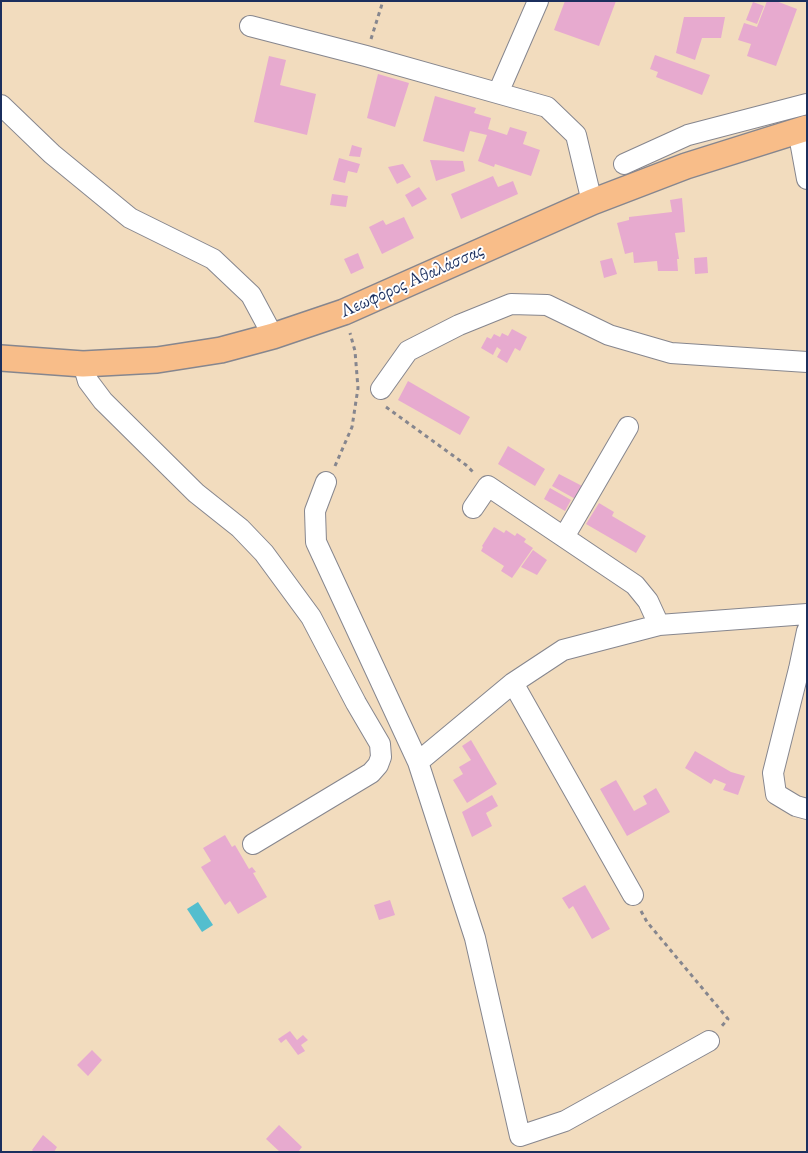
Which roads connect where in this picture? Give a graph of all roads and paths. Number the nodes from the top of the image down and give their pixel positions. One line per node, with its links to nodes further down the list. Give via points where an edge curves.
1 (382, 1): 4 (path)
2 (538, 1): 5 (street)
3 (250, 26): 4 (street)
4 (366, 56): 5 (street)
5 (498, 93): 13 (street, via 547,107 576,134)
6 (807, 104): 9 (street)
7 (1, 106): 15 (street, via 52,154 130,218 213,259 251,295)
8 (802, 129): 10 (main road, Λεωφόρος Αθαλάσσας); 12 (street)
9 (688, 135): 10 (street); 11 (street)
10 (696, 163): 13 (main road, Λεωφόρος Αθαλάσσας)
11 (624, 164)
12 (807, 179)
13 (592, 202): 14 (main road, Λεωφόρος Αθαλάσσας)
14 (344, 312): 15 (main road, Λεωφόρος Αθαλάσσας); 21 (path, via 355,351 358,388 352,427)
15 (273, 336): 18 (main road, Λεωφόρος Αθαλάσσας, via 221,350)
16 (1, 358): 18 (main road, Λεωφόρος Αθαλάσσας)
17 (807, 362): 19 (street, via 671,353 609,335 546,305 511,304 408,351)
18 (83, 364): 31 (street, via 88,381 103,400 196,493 240,528 264,553 312,617 380,744 381,757 371,773)
19 (381, 389): 22 (path, via 384,405 466,465)
20 (628, 427): 24 (street)
21 (326, 482): 29 (street, via 315,511 316,542)
22 (488, 486): 23 (street); 24 (street)
23 (473, 508)
24 (564, 537): 26 (street, via 635,585 648,601)
25 (807, 614): 26 (street)
26 (659, 625): 28 (street, via 564,650)
27 (807, 631): 30 (street, via 773,773 776,794)
28 (513, 683): 29 (street); 32 (street)
29 (418, 762): 34 (street, via 475,938)
30 (807, 809)
31 (253, 844)
32 (633, 894): 33 (path, via 647,922 728,1019)
33 (709, 1041): 34 (street)
34 (520, 1144)

